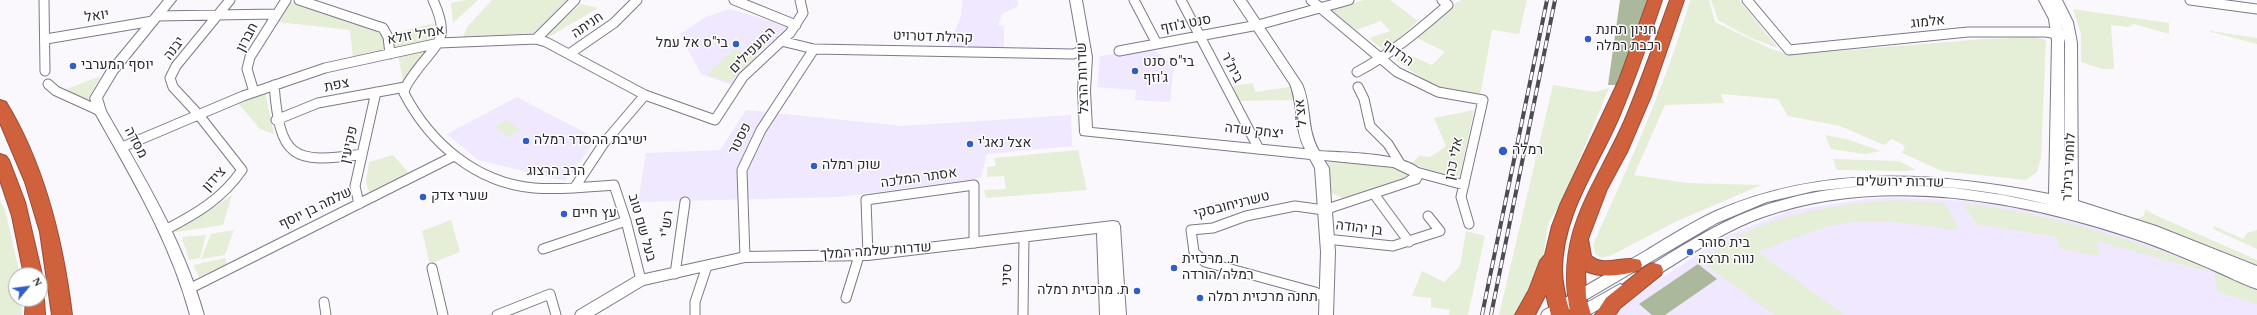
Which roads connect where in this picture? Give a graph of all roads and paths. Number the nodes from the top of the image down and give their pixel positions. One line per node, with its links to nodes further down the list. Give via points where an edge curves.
1 (44, 0): 35 (street)
2 (170, 0): 28 (street, מסדה)
3 (230, 0): 27 (street, יבנה)
4 (286, 0): 26 (street, חברון)
5 (299, 0): 42 (street, via 384,28)
6 (433, 0): 37 (street, via 441,14 444,29)
7 (575, 0): 34 (street)
8 (637, 0): 43 (street, חניתה, via 608,30)
9 (734, 0): 29 (street)
10 (800, 0): 29 (street, המעפילים, via 804,13)
11 (1076, 0): 40 (street, שדרות הרצל)
12 (1134, 0): 38 (street)
13 (1181, 0): 32 (street, בית"ר)
14 (1240, 0): 30 (street, אצ"ל)
15 (1311, 0): 24 (street, הרדוף)
16 (1349, 0): 24 (street, סנט ג'וזף)
17 (1655, 0): 89 (highway, via 1623,90 1581,176)
18 (1677, 0): 91 (highway, via 1643,96 1619,152 1598,189)
19 (1747, 0): 31 (street, אלמוג, via 1789,50 1968,32)
20 (2045, 0): 31 (street, לוחמי בית"ר, via 2055,19)
21 (2056, 0): 33 (street, לוחמי בית"ר, via 2062,9)
22 (2190, 0): 25 (street)
23 (1445, 2): 44 (street, via 1398,48)
24 (1321, 8): 30 (street, סנט ג'וזף); 44 (street, הרדוף)
25 (2257, 9)
26 (276, 14): 27 (street, יואל); 51 (street, חברון, via 250,57 247,70)
27 (217, 15): 28 (street, יואל); 57 (street, יבנה, via 176,66 170,78 173,87)
28 (155, 19): 35 (street, יואל); 56 (street, מסדה, via 98,91 96,98)
29 (796, 25): 36 (street, המעפילים)
30 (1258, 25): 32 (street, סנט ג'וזף); 63 (street, אצ"ל, via 1299,91 1304,111 1305,138)
31 (2058, 34): 33 (street, אלמוג); 68 (street, לוחמי בית"ר)
32 (1200, 36): 38 (street, סנט ג'וזף); 62 (street, בית"ר)
33 (2071, 37): 70 (street, לוחמי בית"ר)
34 (536, 39): 37 (street, אמיל זולא); 43 (street, אמיל זולא)
35 (46, 40): 45 (street)
36 (781, 41): 39 (street, קהילת דטרויט); 59 (street, המעפילים, via 747,72)
37 (439, 43): 42 (street, אמיל זולא); 49 (street)
38 (1157, 44): 41 (street, סנט ג'וזף)
39 (814, 49): 40 (street, קהילת דטרויט, via 1074,54); 96 (street, פסטר, via 760,130 742,170)
40 (1085, 50): 60 (street, שדרות הרצל)
41 (1119, 51)
42 (390, 54): 48 (street, אמיל זולא, via 325,68)
43 (569, 54): 53 (street, אמיל זולא)
44 (1381, 60): 46 (street); 54 (street, הרדוף, via 1414,82 1438,92)
45 (45, 71)
46 (1357, 72)
47 (48, 84): 56 (street, via 56,91)
48 (274, 85): 51 (street, אמיל זולא); 58 (street)
49 (405, 87): 52 (street, צפת); 65 (street, הרב הרצוג, via 404,93 424,125)
50 (1358, 87): 67 (street, via 1364,99 1370,126 1388,144)
51 (254, 92): 57 (street, אמיל זולא)
52 (376, 92): 58 (street, צפת, via 318,103); 64 (street, פקיעין)
53 (645, 95): 59 (street, אמיל זולא); 73 (street, via 604,143)
54 (1483, 100): 72 (street, אלי כהן)
55 (0, 106): 112 (highway, via 29,165 44,210 58,272)
56 (100, 111): 61 (street, מסדה)
57 (198, 114): 61 (street, אמיל זולא); 87 (street, צידון, via 242,170 232,186 213,204)
58 (276, 120): 64 (street, via 290,151 306,159 336,159)
59 (715, 120)
60 (1086, 132): 62 (street, יצחק שדה)
61 (120, 148): 87 (street, מסדה)
62 (1259, 149): 63 (street, יצחק שדה)
63 (1313, 153): 67 (street, יצחק שדה); 75 (street, אצ"ל, via 1322,168)
64 (362, 154): 79 (street, פקיעין, via 355,186)
65 (454, 156): 73 (street, הרב הרצוג, via 482,173 516,185 534,188); 79 (street, שלמה בן יוסף)
66 (0, 160): 99 (highway, via 12,189)
67 (1401, 165): 69 (street, יצחק שדה)
68 (2057, 174): 74 (street, via 2045,191 2022,194); 80 (street, לוחמי בית"ר)
69 (1420, 175): 72 (street, יצחק שדה); 76 (street, via 1409,182)
70 (2071, 180): 80 (street, לוחמי בית"ר); 83 (street, via 2079,196)
71 (614, 185): 73 (street, הרב הרצוג); 84 (street, בעל שם טוב)
72 (1464, 185): 85 (street, אלי כהן, via 1461,197)
73 (575, 187)
74 (2004, 191): 80 (street, שדרות ירושלים); 97 (street, שדרות ירושלים, via 1954,183 1901,181 1845,182 1795,190 1730,210)
75 (1324, 192): 77 (street, via 1334,200); 81 (street, אצ"ל)
76 (1374, 194): 77 (street); 92 (street)
77 (1348, 201): 81 (street)
78 (685, 202): 103 (street, רש"י)
79 (359, 204): 106 (street, שלמה בן יוסף)
80 (2063, 206): 83 (street, שדרות ירושלים); 101 (street, שדרות ירושלים, via 1960,194 1879,192 1827,196 1782,206 1742,220); 105 (street, שדרות ירושלים)
81 (1324, 210): 90 (street, אצ"ל); 107 (street, טשרניחובסקי, via 1295,206 1246,216 1213,228 1191,230 1194,252 1205,262)
82 (1428, 216): 92 (street, בן יהודה, via 1440,231)
83 (2114, 217): 102 (street, שדרות ירושלים, via 2167,235)
84 (626, 221): 94 (street); 104 (street, בעל שם טוב)
85 (1469, 224)
86 (1108, 226): 88 (street, שדרות שלמה המלך); 121 (street); 122 (street)
87 (165, 230): 106 (street, מסדה)
88 (1024, 237): 93 (street, שדרות שלמה המלך); 120 (street, סיני)
89 (1556, 238): 111 (highway, via 1553,272); 125 (highway, via 1545,274)
90 (1326, 239): 92 (street, בן יהודה, via 1378,246); 107 (street, אצ"ל, via 1328,252)
91 (1579, 239): 97 (highway, via 1582,259 1592,267 1607,269); 110 (highway, via 1576,265)
92 (1409, 242)
93 (974, 244): 95 (street, שדרות שלמה המלך); 95 (street, אסתר המלכה, via 974,185 866,200)
94 (543, 249)
95 (863, 256): 96 (street, שדרות שלמה המלך); 108 (street)
96 (745, 257): 98 (street, שדרות שלמה המלך)
97 (1633, 265): 110 (street, שדרות ירושלים)
98 (707, 266): 103 (street, שדרות שלמה המלך); 119 (street, via 706,277 695,296)
99 (31, 267)
100 (432, 268): 115 (street)
101 (1654, 270): 110 (street, שדרות ירושלים); 126 (highway, via 1613,303)
102 (2257, 272)
103 (674, 274): 104 (street, שדרות שלמה המלך)
104 (641, 280): 118 (street)
105 (2257, 282)
106 (190, 288): 113 (street, מסדה)
107 (1324, 296): 123 (street, אצ"ל); 124 (street, אצ"ל)
108 (846, 298)
109 (324, 302): 114 (street)
110 (1579, 310): 111 (street, שדרות ירושלים)
111 (1556, 313)
112 (62, 315)
113 (197, 315)
114 (326, 315)
115 (443, 315)
116 (497, 315): 117 (street, via 550,294)
117 (556, 315)
118 (583, 315)
119 (695, 315)
120 (1023, 315)
121 (1108, 315)
122 (1119, 315)
123 (1318, 315)
124 (1326, 315)
125 (1526, 315)
126 (1605, 315)

